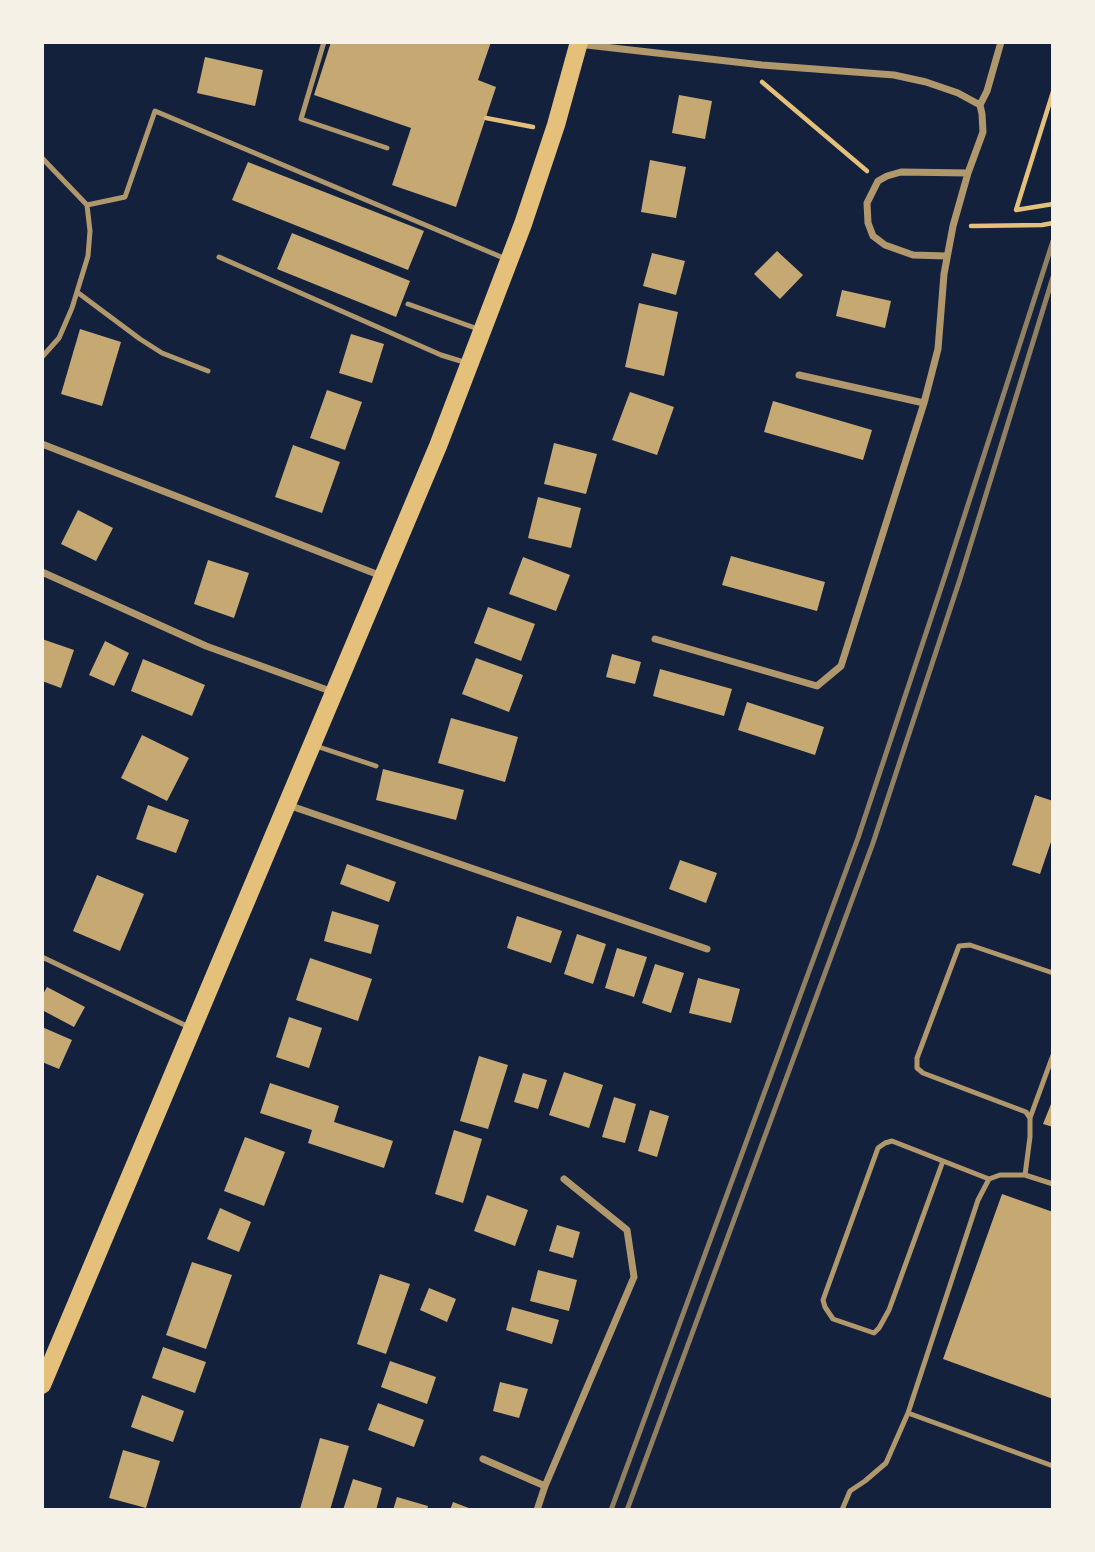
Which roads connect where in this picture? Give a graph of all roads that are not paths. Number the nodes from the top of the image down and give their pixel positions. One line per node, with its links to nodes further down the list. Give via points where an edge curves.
1 (324, 42): 5 (lane, via 301,119)
2 (1001, 42): 4 (street)
3 (578, 43): 4 (street, via 894,75 958,93); 11 (main road, via 556,125)
4 (980, 105): 7 (street, via 983,132)
5 (387, 149)
6 (42, 158): 8 (lane)
7 (968, 173): 9 (street); 9 (street, via 887,176 878,181 867,204 873,236 885,245 913,255)
8 (86, 205): 11 (lane, via 125,197 155,111); 12 (lane, via 88,256)
9 (947, 256): 19 (street, via 938,349)
10 (219, 257): 16 (lane)
11 (509, 260): 14 (main road)
12 (77, 292): 15 (lane, via 58,338); 17 (lane, via 162,353)
13 (408, 304): 14 (lane)
14 (482, 331): 16 (main road)
15 (42, 356)
16 (470, 364): 22 (main road)
17 (208, 371)
18 (799, 375): 19 (street)
19 (925, 403): 23 (street, via 841,666 817,686)
20 (42, 444): 22 (street)
21 (42, 572): 24 (street, via 206,646)
22 (384, 577): 24 (main road)
23 (654, 639)
24 (334, 692): 25 (main road)
25 (312, 745): 26 (lane); 27 (main road)
26 (376, 766)
27 (287, 805): 28 (street); 31 (main road)
28 (708, 949)
29 (42, 957): 31 (lane)
30 (1053, 973): 33 (lane, via 970,945 959,946 917,1058 917,1068 923,1073 1026,1112)
31 (192, 1029): 39 (main road)
32 (1053, 1055): 33 (lane)
33 (1030, 1118): 35 (lane)
34 (943, 1161): 34 (lane, via 892,1141 878,1148 823,1300 833,1319 874,1332 879,1328); 37 (lane)
35 (1026, 1175): 37 (lane); 38 (lane)
36 (564, 1179): 43 (street, via 627,1230 634,1277)
37 (989, 1179): 40 (lane, via 978,1200)
38 (1053, 1184)
39 (42, 1385)
40 (908, 1413): 42 (lane); 45 (lane, via 886,1463 850,1491)
41 (483, 1459): 43 (street)
42 (1053, 1466)
43 (545, 1486): 44 (street)
44 (537, 1510)
45 (842, 1510)

